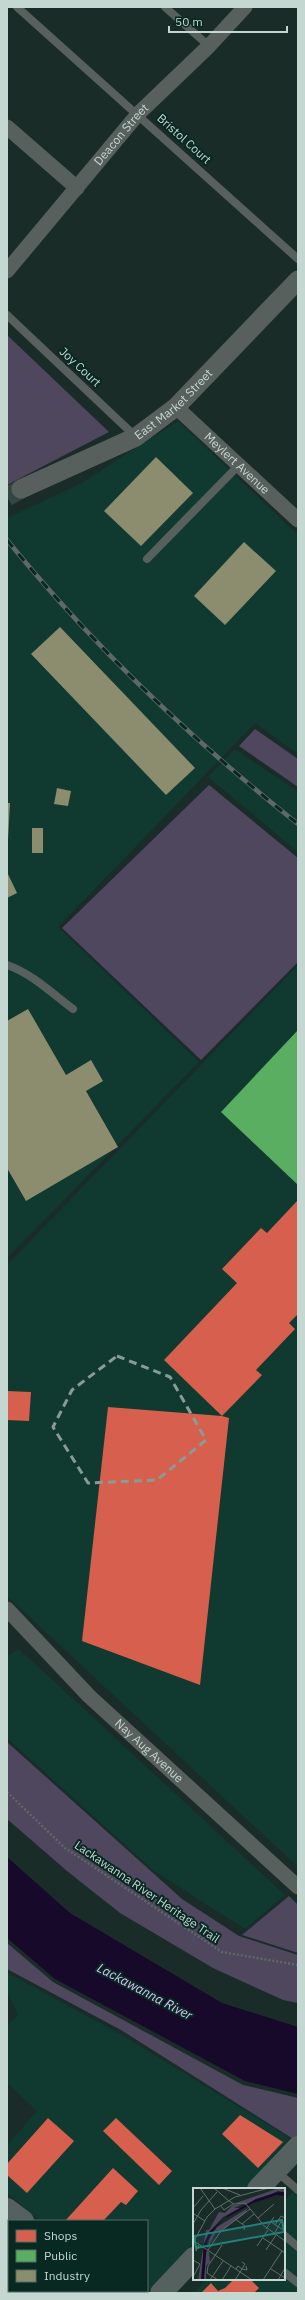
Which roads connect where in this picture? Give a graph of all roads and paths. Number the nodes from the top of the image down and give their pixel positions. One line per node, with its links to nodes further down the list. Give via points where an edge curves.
1 (17, 7): 5 (lane, Bristol Court)
2 (165, 7): 4 (lane)
3 (245, 7): 4 (street, Deacon Street)
4 (209, 46): 5 (street, Deacon Street)
5 (138, 114): 7 (street, Deacon Street); 8 (lane, Bristol Court)
6 (7, 127): 7 (street)
7 (77, 188): 9 (street, Deacon Street)
8 (298, 259)
9 (7, 271)
10 (298, 280): 12 (street, East Market Street)
11 (7, 315): 13 (lane, Joy Court)
12 (176, 407): 13 (street, East Market Street); 14 (street, Meylert Avenue)
13 (136, 437): 15 (street, East Market Street)
14 (239, 465): 16 (street, Meylert Avenue); 17 (lane)
15 (21, 490)
16 (298, 520)
17 (147, 559)
18 (7, 965): 19 (lane, via 32,979)
19 (74, 1009)
20 (7, 1609): 22 (street, Nay Aug Avenue, via 89,1696)
21 (7, 1792): 23 (path, Lackawanna River Heritage Trail, via 66,1848 222,1952)
22 (298, 1887)
23 (298, 1965)
24 (298, 2147): 25 (main road)
25 (275, 2170): 26 (main road); 27 (lane)
26 (259, 2188)
27 (298, 2190)
28 (285, 2236): 29 (lane)
29 (298, 2247)
30 (193, 2259): 33 (main road)
31 (285, 2273): 32 (lane)
32 (298, 2283)
33 (161, 2293)

